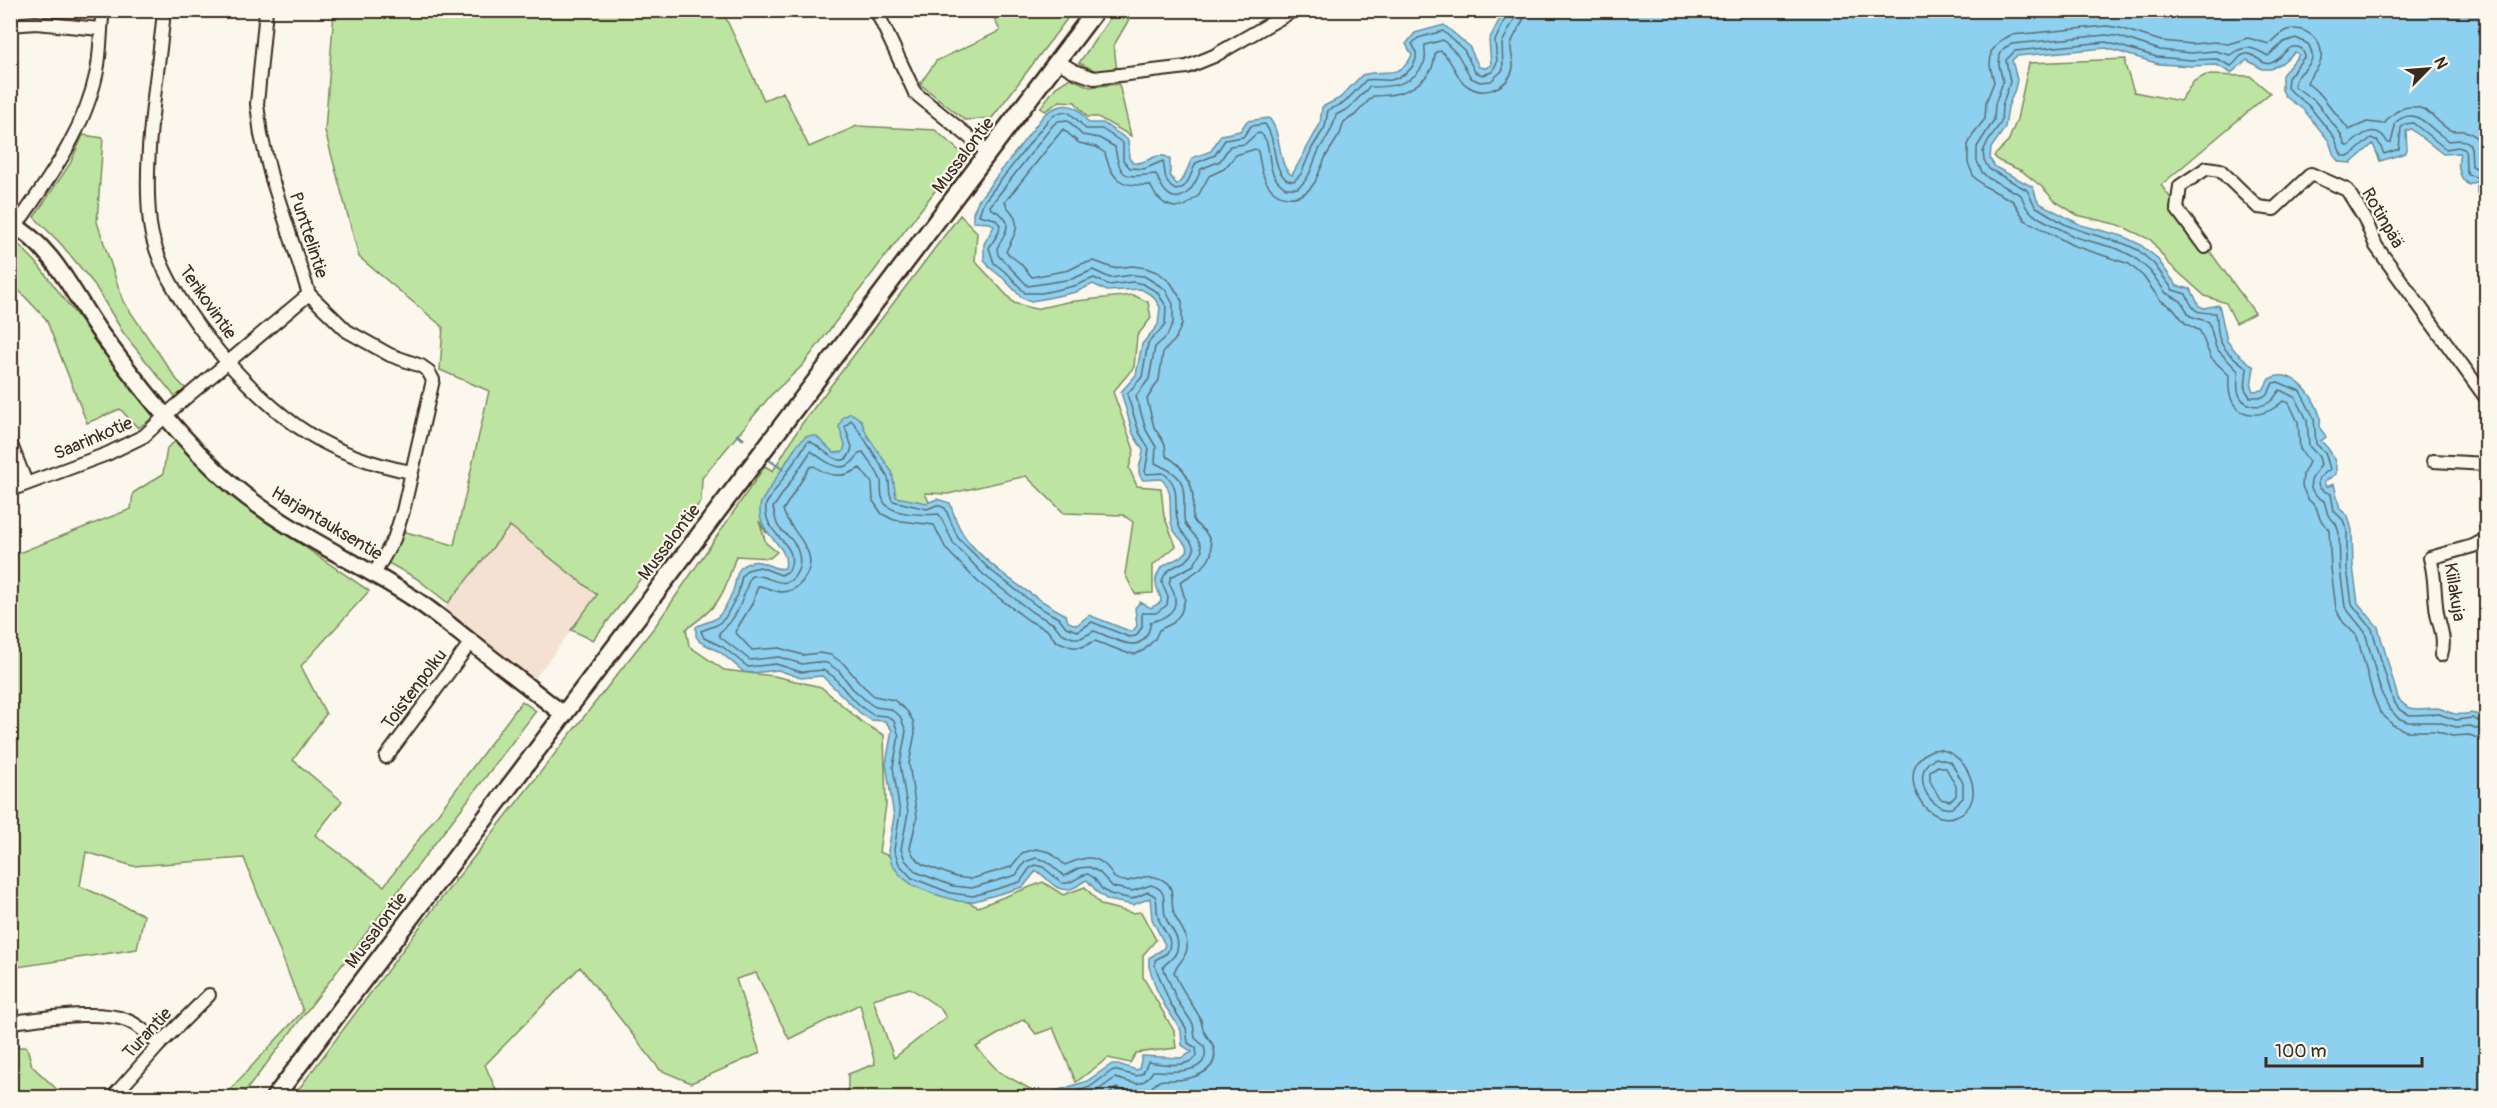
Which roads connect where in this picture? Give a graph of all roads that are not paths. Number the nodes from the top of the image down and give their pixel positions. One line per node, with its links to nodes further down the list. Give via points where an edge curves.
1 (103, 10): 8 (street)
2 (164, 10): 14 (street, Terikovintie, via 147,170 150,225 167,279 193,320)
3 (266, 10): 13 (street, Punttelintie, via 257,104 261,135)
4 (876, 10): 10 (street, via 915,93)
5 (1096, 10): 9 (main road, Mussalontie)
6 (1294, 10): 9 (street, via 1186,68 1094,78)
7 (10, 25): 8 (street, via 36,23)
8 (100, 30): 11 (street, via 97,69 78,130 47,182)
9 (1057, 61): 10 (main road, Mussalontie)
10 (989, 153): 27 (main road, Mussalontie)
11 (13, 224): 16 (street, Harjantauksentie, via 60,269 103,336)
12 (2205, 247): 15 (street, Rotinpää, via 2177,209 2180,186 2207,168 2220,170 2258,207 2274,209 2311,174 2347,190 2376,246)
13 (309, 294): 14 (street, Saarinkotie); 20 (street, Punttelintie, via 347,331 368,345 428,371 433,380)
14 (229, 362): 16 (street, Saarinkotie); 20 (street, Terikovintie, via 263,398 307,432 351,456)
15 (2487, 398)
16 (167, 416): 21 (street, Saarinkotie, via 144,436 107,454); 24 (street, Harjantauksentie, via 232,484 271,515)
17 (10, 442): 21 (street)
18 (2433, 461): 19 (street)
19 (2487, 464)
20 (411, 472): 24 (street, Punttelintie, via 394,539)
21 (26, 483): 22 (street, Saarinkotie)
22 (10, 490)
23 (2487, 539): 26 (street, Kiilakuja, via 2430,558 2443,633)
24 (374, 574): 25 (street, Harjantauksentie, via 415,599)
25 (471, 642): 27 (street, Harjantauksentie); 28 (street, Toistenpolku)
26 (2441, 655)
27 (564, 715): 33 (main road, Mussalontie)
28 (386, 757)
29 (209, 995): 31 (street, Turantie)
30 (10, 1022): 31 (street, via 108,1015 144,1030)
31 (159, 1045): 32 (street, Turantie)
32 (112, 1098)
33 (274, 1098)

